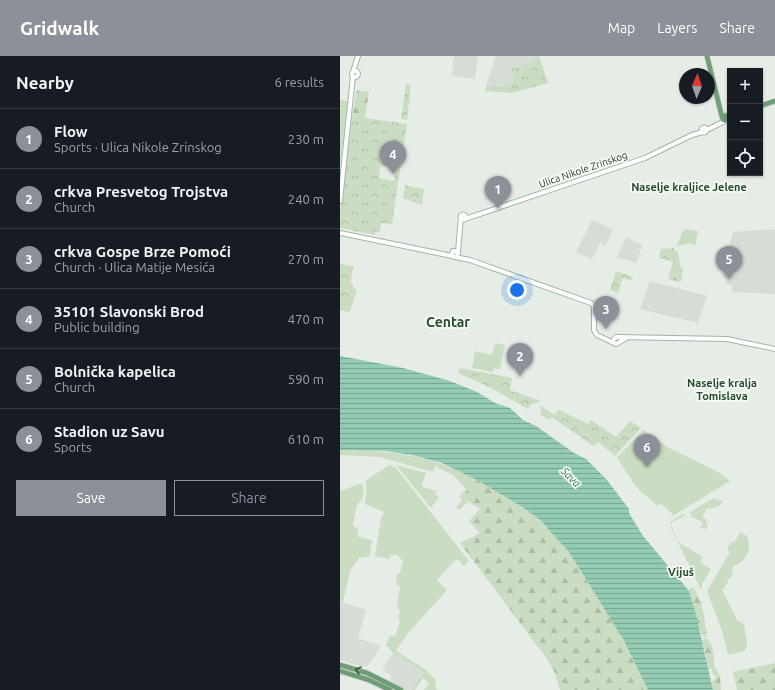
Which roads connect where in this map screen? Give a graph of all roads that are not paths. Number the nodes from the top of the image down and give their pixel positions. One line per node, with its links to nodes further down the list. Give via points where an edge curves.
1 (707, 56): 5 (main road, via 721,110)
2 (355, 74): 6 (main road)
3 (775, 101): 4 (main road)
4 (763, 105)
5 (726, 118): 11 (main road, Ulica Nikole Zrinskog, via 645,158 464,218)
6 (340, 190): 7 (main road)
7 (340, 201)
8 (340, 233): 10 (main road)
9 (340, 236): 10 (main road)
10 (354, 236): 11 (main road, via 437,252)
11 (456, 253): 12 (main road, via 591,303 594,308 594,330 597,336 614,341 630,337 727,339)
12 (775, 349)
13 (340, 665): 16 (main road, one-way to 13, via 367,673)
14 (340, 670): 15 (main road)
15 (390, 690)
16 (401, 690)

